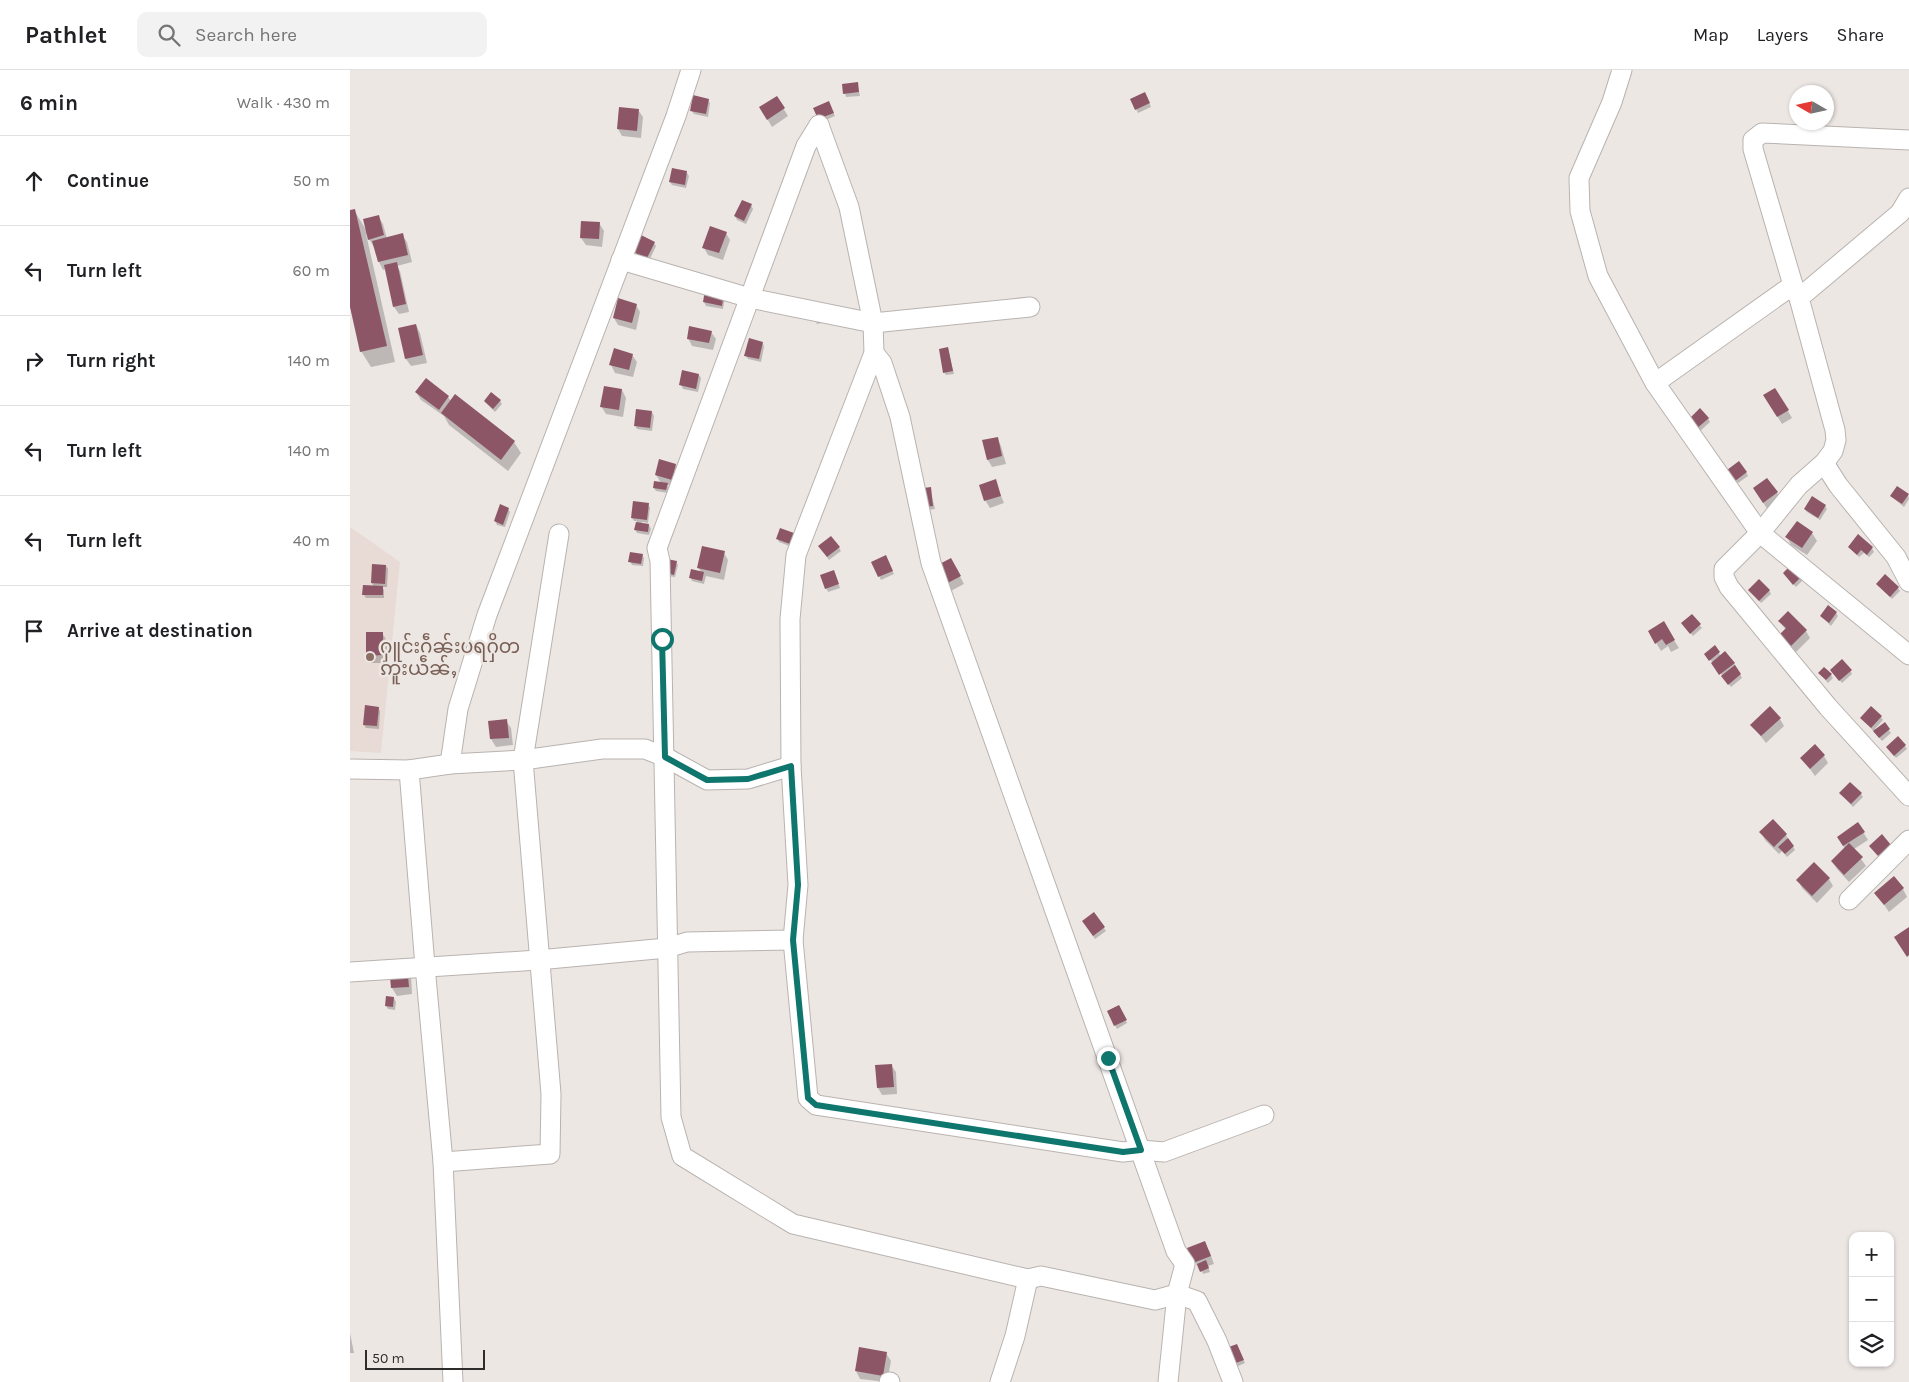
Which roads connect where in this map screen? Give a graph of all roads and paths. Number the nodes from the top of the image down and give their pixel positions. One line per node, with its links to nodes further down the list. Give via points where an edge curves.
1 (691, 70): 5 (street)
2 (1622, 70): 11 (street, via 1612,102 1579,178 1580,211 1598,276)
3 (1909, 140): 6 (street, via 1762,133 1753,140 1752,149)
4 (1909, 198): 6 (street, via 1900,213)
5 (621, 260): 7 (street); 19 (street, via 487,616 458,709)
6 (1796, 292): 11 (street); 12 (street, via 1835,430 1833,451)
7 (750, 298): 9 (street); 9 (street, via 806,146 819,126 849,207); 17 (street, via 657,548 660,561)
8 (1030, 307): 9 (street)
9 (873, 323): 10 (street)
10 (874, 354): 20 (street, via 796,555 790,619); 32 (street, via 882,363 900,417 931,563)
11 (1655, 383): 13 (street)
12 (1824, 463): 13 (street, via 1799,485); 15 (street, via 1838,486 1896,557)
13 (1760, 533): 16 (street); 23 (street, via 1724,568 1724,578 1828,707)
14 (559, 534): 18 (street)
15 (1909, 582)
16 (1909, 655)
17 (665, 757): 18 (street, via 645,749 602,749); 20 (street, via 707,780 748,779); 27 (street)
18 (523, 760): 19 (street); 28 (street)
19 (450, 764): 22 (street)
20 (791, 766): 26 (street, via 798,885)
21 (350, 769): 22 (street)
22 (409, 770): 29 (street)
23 (1909, 796)
24 (1909, 840): 25 (street)
25 (1849, 900)
26 (793, 940): 27 (street, via 687,942); 32 (street, via 808,1098 816,1105 1123,1152)
27 (667, 948): 28 (street); 34 (street, via 671,1117 682,1156 793,1224)
28 (538, 960): 29 (street); 33 (street, via 550,1094 550,1154)
29 (425, 966): 30 (street); 33 (street)
30 (350, 972)
31 (1264, 1116): 32 (street, via 1164,1152)
32 (1141, 1150): 35 (street, via 1176,1251 1185,1264)
33 (443, 1162): 36 (street)
34 (1028, 1278): 35 (street, via 1041,1276 1155,1300); 37 (street, via 1015,1336)
35 (1177, 1294): 38 (street); 39 (street, via 1197,1301)
36 (453, 1382)
37 (1000, 1382)
38 (1168, 1382)
39 (1234, 1382)

